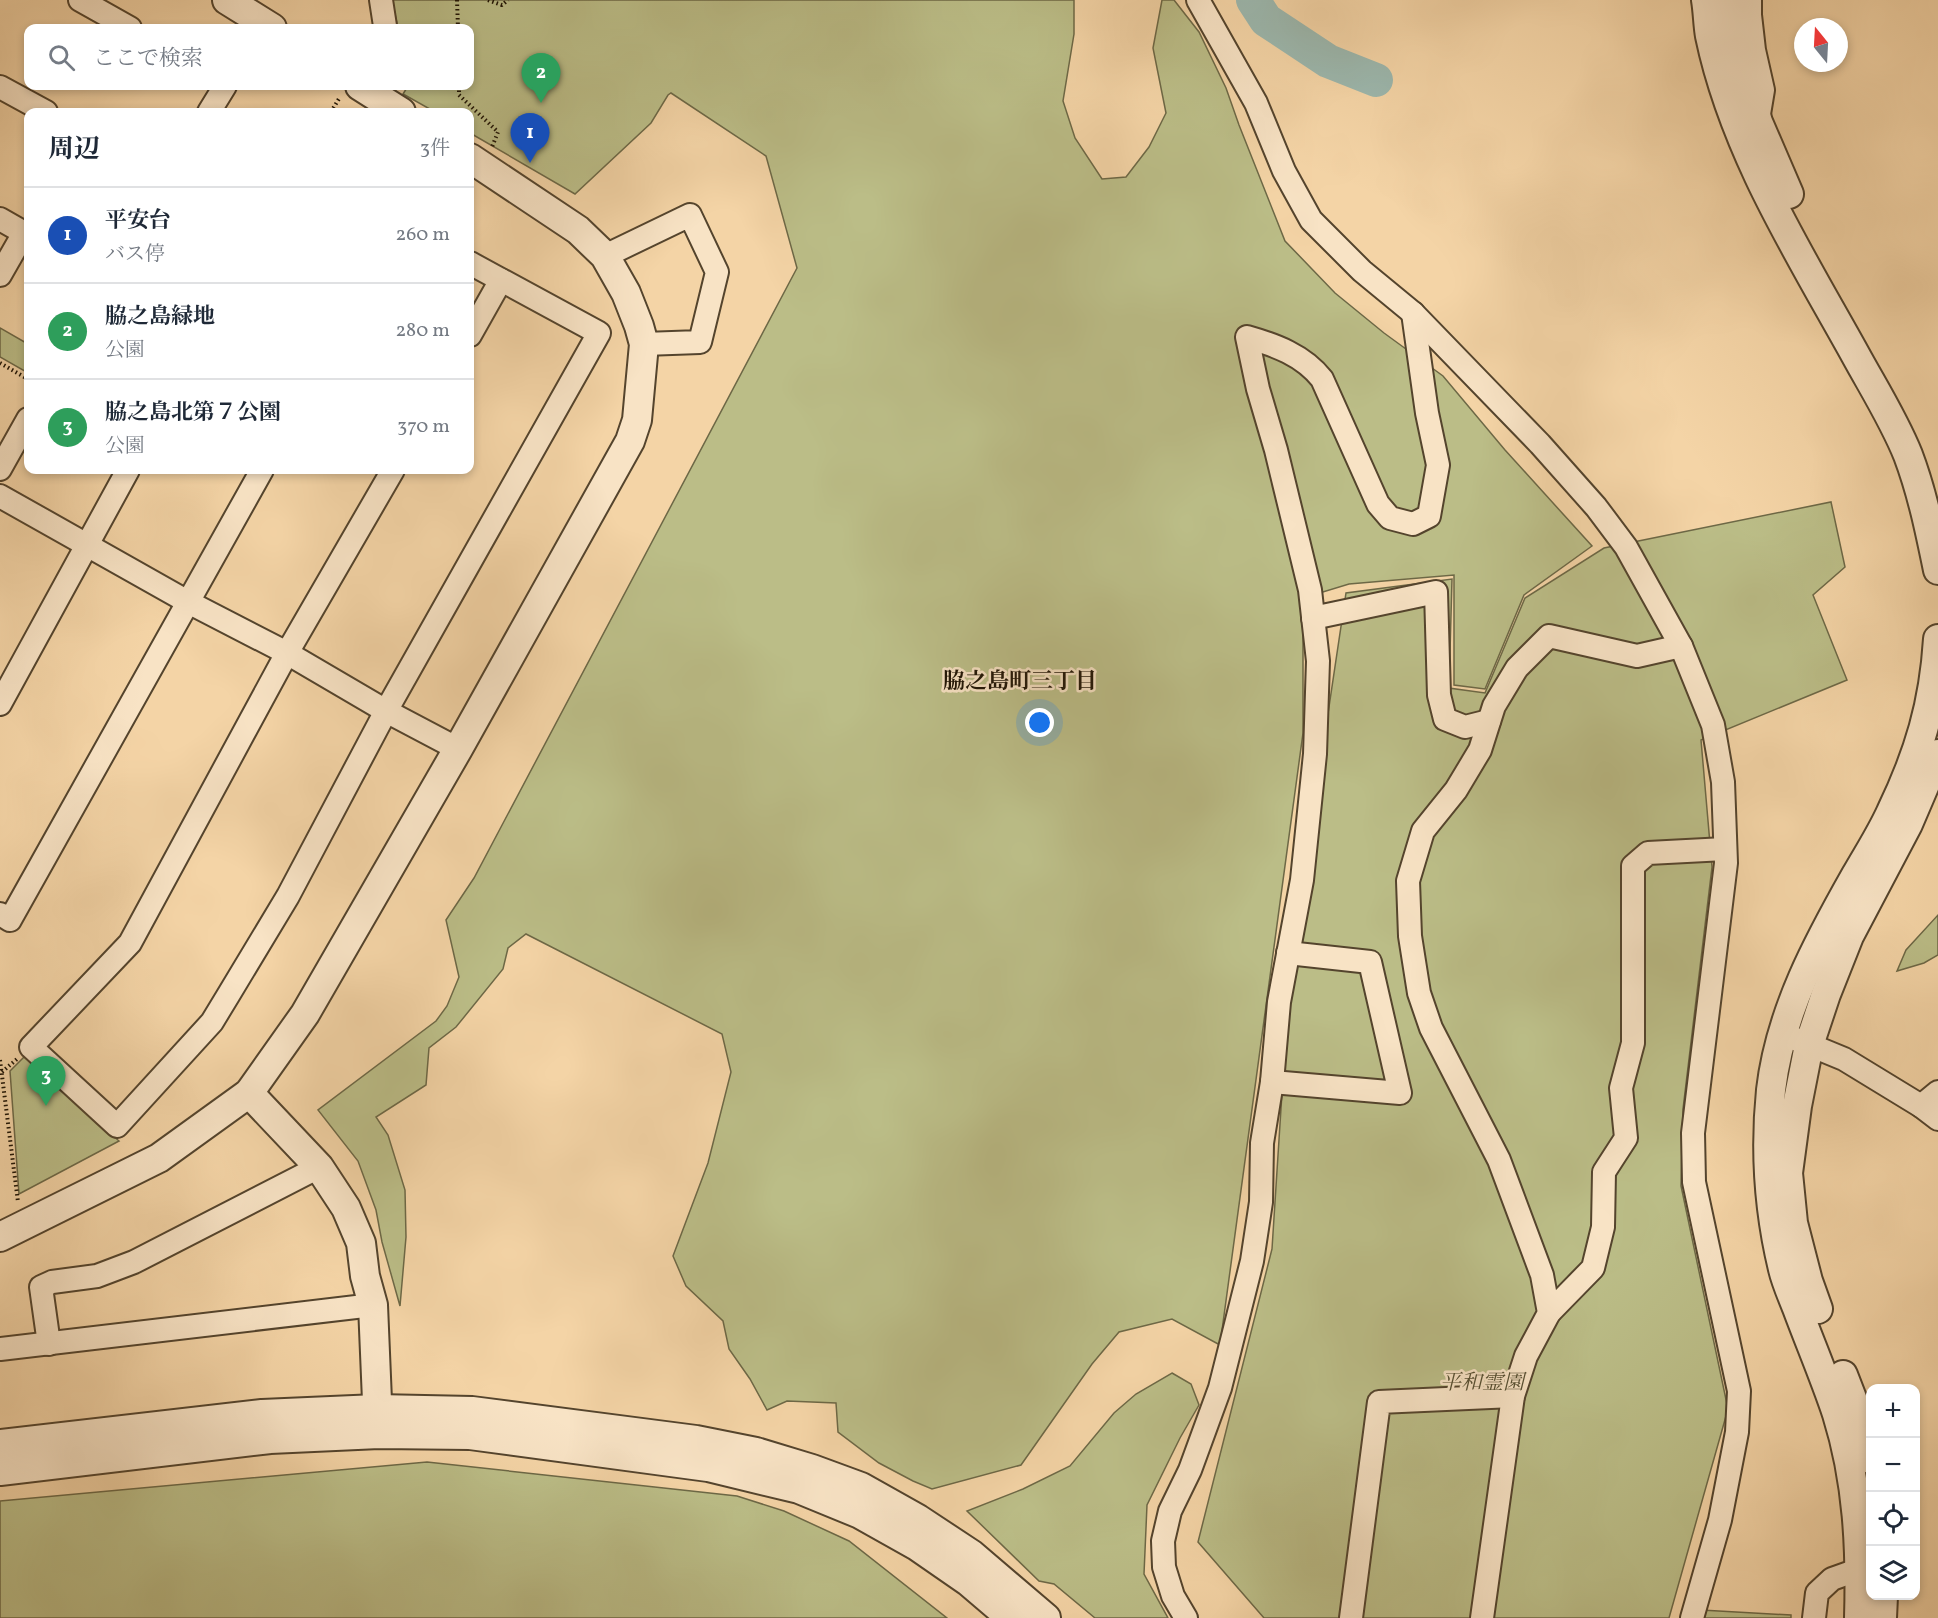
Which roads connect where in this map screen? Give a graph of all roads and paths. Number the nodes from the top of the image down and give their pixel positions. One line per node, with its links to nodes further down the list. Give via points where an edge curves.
1 (80, 0): 12 (street)
2 (227, 0): 13 (street)
3 (381, 0): 14 (street)
4 (457, 0): 15 (path)
5 (488, 0): 6 (path, via 502,5)
6 (508, 0)
7 (1198, 0): 34 (street, via 1256,103 1284,171 1311,220)
8 (1695, 0): 25 (street, via 1703,40)
9 (1706, 0): 25 (street, via 1710,35)
10 (1728, 0): 25 (street)
11 (1750, 0): 25 (street, via 1754,50 1763,90)
12 (123, 24)
13 (266, 24)
14 (385, 24)
15 (458, 24)
16 (0, 87): 20 (street)
17 (223, 90): 21 (street)
18 (366, 90): 22 (street)
19 (459, 90): 23 (path, via 459,95)
20 (39, 108)
21 (211, 108)
22 (395, 108)
23 (473, 108)
24 (474, 109): 26 (path, via 498,132)
25 (1745, 119): 44 (street, via 1908,412); 47 (street, via 1753,164 1907,455 1926,512)
26 (477, 163): 30 (street, via 578,230)
27 (0, 219): 28 (street)
28 (24, 233)
29 (24, 237): 32 (street)
30 (605, 255): 36 (street, via 626,293); 36 (street, via 690,215 717,272 700,342)
31 (474, 264): 33 (street)
32 (0, 275)
33 (501, 280): 35 (street); 54 (street, via 599,333)
34 (1413, 314): 49 (street, via 1438,465 1429,516 1413,524 1390,518 1378,504 1313,367 1279,346 1247,336 1310,590); 51 (street, via 1596,507 1626,547)
35 (474, 328)
36 (644, 344): 56 (street, via 637,420 630,441)
37 (0, 363): 38 (path)
38 (24, 377)
39 (24, 426): 40 (street)
40 (0, 469)
41 (126, 474): 46 (street)
42 (260, 474): 48 (street)
43 (391, 474): 52 (street)
44 (1938, 488)
45 (0, 496): 46 (street)
46 (88, 545): 48 (street); 53 (street)
47 (1938, 570)
48 (188, 602): 52 (street); 59 (street, via 10,920)
49 (1313, 618): 55 (street, via 1436,592 1439,695 1445,719 1465,727); 60 (street, via 1318,661 1315,754 1302,880)
50 (1938, 639): 61 (street, via 1936,676 1910,771 1802,978)
51 (1681, 646): 55 (street, via 1636,656 1549,636 1516,668); 58 (street, via 1713,725 1723,782)
52 (288, 653): 54 (street); 54 (street, via 130,943 31,1047 117,1126 212,1022 288,896)
53 (0, 704)
54 (386, 711): 56 (street)
55 (1489, 722): 70 (street, via 1480,750 1456,790 1423,831 1408,881 1410,936 1419,993 1431,1028 1499,1161 1542,1275)
56 (458, 749): 65 (street, via 305,1014)
57 (1938, 753): 62 (street, via 1908,824 1849,936)
58 (1725, 849): 70 (street, via 1648,853 1633,866 1633,1043 1621,1088 1626,1138 1604,1172 1603,1227 1593,1268); 85 (street, via 1693,1133 1694,1182 1739,1391 1737,1432 1720,1520)
59 (0, 914)
60 (1288, 953): 64 (street); 64 (street, via 1370,962 1400,1094)
61 (1782, 1034): 62 (street); 78 (street, via 1771,1089 1768,1161 1772,1211 1784,1271 1837,1414 1858,1515)
62 (1809, 1045): 66 (street, via 1844,1059); 76 (street, via 1788,1173 1793,1223 1808,1281)
63 (0, 1060): 68 (path)
64 (1272, 1082): 82 (street, via 1262,1143 1261,1202 1252,1261 1220,1388 1190,1470 1170,1511 1162,1541 1164,1568 1173,1596)
65 (249, 1093): 67 (street); 68 (street, via 159,1158)
66 (1932, 1106)
67 (319, 1167): 69 (street, via 346,1208 361,1243 364,1276); 71 (street, via 134,1262 98,1276 41,1287)
68 (11, 1232)
69 (373, 1305): 71 (street); 74 (street)
70 (1549, 1313): 73 (street, via 1526,1356)
71 (49, 1344): 72 (street)
72 (0, 1349)
73 (1513, 1396): 83 (street, via 1379,1402); 84 (street)
74 (378, 1421): 75 (street, via 262,1414); 77 (street); 80 (street, via 708,1467 799,1489 860,1514 917,1546 969,1582); 81 (street, via 472,1411 696,1440 756,1452 861,1487 918,1519 970,1554)
75 (0, 1444)
76 (1866, 1444)
77 (0, 1471)
78 (1860, 1569): 86 (street, via 1832,1578 1817,1593); 87 (street)
79 (1883, 1600): 88 (street)
80 (1011, 1618)
81 (1046, 1618)
82 (1186, 1618)
83 (1351, 1618)
84 (1482, 1618)
85 (1692, 1618)
86 (1814, 1618)
87 (1859, 1618)
88 (1882, 1618)

